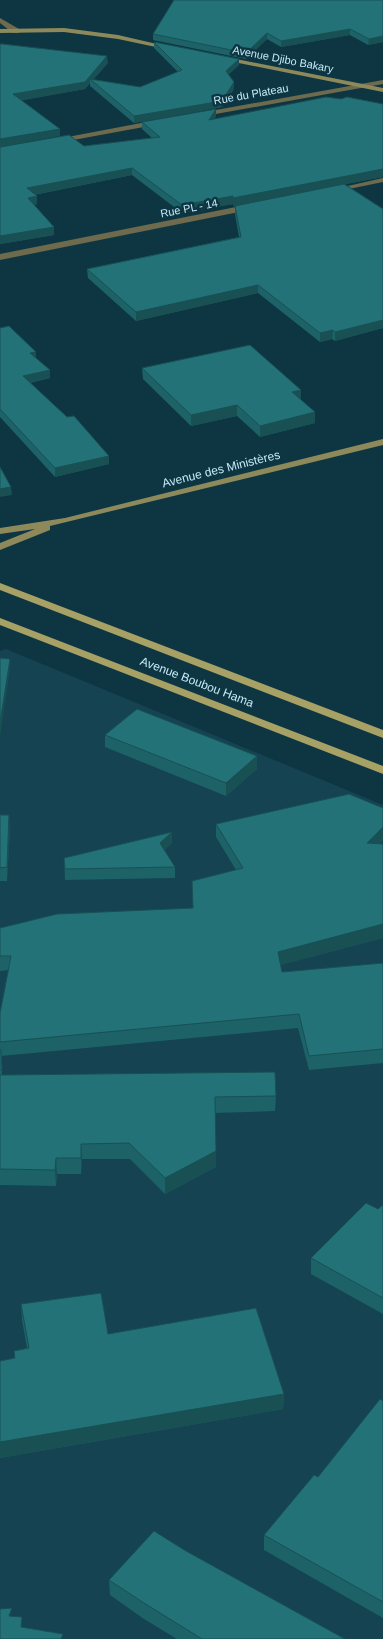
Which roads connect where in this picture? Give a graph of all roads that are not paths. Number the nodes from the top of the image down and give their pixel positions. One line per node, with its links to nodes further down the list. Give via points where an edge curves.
1 (0, 20): 3 (street)
2 (0, 31): 3 (street)
3 (16, 31): 4 (street, via 64,30)
4 (176, 49)
5 (214, 57): 7 (street, Avenue Djibo Bakary)
6 (383, 82): 7 (street, Rue du Plateau)
7 (359, 86): 8 (street, Avenue Djibo Bakary); 9 (street, Rue du Plateau)
8 (383, 90)
9 (194, 116)
10 (165, 121): 11 (street)
11 (49, 142)
12 (383, 180): 13 (street)
13 (326, 192)
14 (258, 205): 15 (street, Rue PL - 14)
15 (0, 257)
16 (383, 442): 17 (street, Avenue des Ministères)
17 (64, 521): 18 (street, Avenue des Ministères); 19 (street, Avenue des Ministères)
18 (0, 531)
19 (0, 547)
20 (0, 586): 22 (main road, Avenue Boubou Hama)
21 (0, 621): 23 (main road, Avenue Boubou Hama)
22 (383, 734)
23 (383, 770)

